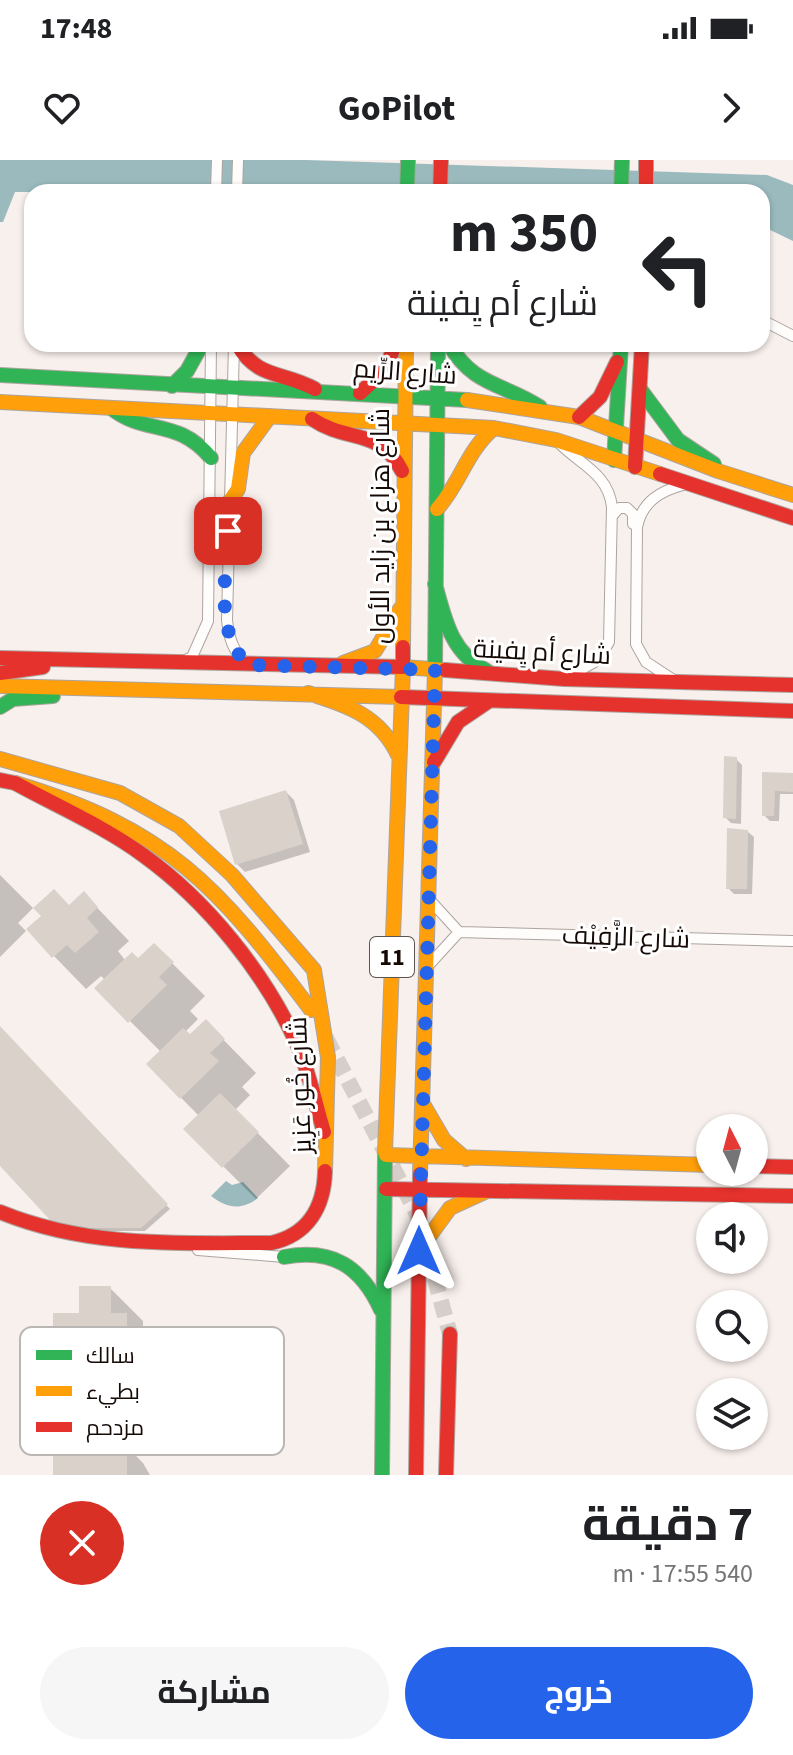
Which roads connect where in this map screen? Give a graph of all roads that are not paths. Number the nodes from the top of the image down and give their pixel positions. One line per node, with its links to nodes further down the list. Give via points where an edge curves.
1 (217, 160): 7 (street)
2 (238, 160): 8 (street)
3 (408, 160): 9 (main road)
4 (441, 160): 10 (main road)
5 (622, 160): 11 (main road)
6 (646, 160): 12 (main road)
7 (216, 184)
8 (237, 184)
9 (407, 184)
10 (440, 184)
11 (621, 184)
12 (646, 184)
13 (770, 324): 14 (street)
14 (793, 336)
15 (198, 352): 27 (main road)
16 (211, 352): 28 (street)
17 (235, 352): 29 (street)
18 (241, 352): 31 (main road, via 260,371)
19 (392, 352): 32 (main road, via 386,369)
20 (406, 352): 33 (main road, شارع هزاع بن زايد الأول)
21 (438, 352): 34 (main road)
22 (453, 352): 37 (main road, via 482,383)
23 (620, 352): 41 (main road, via 600,397)
24 (621, 352): 46 (main road)
25 (642, 352): 30 (main road)
26 (0, 375): 27 (main road, شارع الرِّيم)
27 (172, 386): 28 (main road, شارع الرِّيم)
28 (211, 388): 29 (main road, شارع الرِّيم); 38 (street)
29 (231, 389): 31 (main road, شارع الرِّيم); 39 (street)
30 (640, 389): 47 (main road); 52 (main road, via 667,429)
31 (318, 391): 32 (main road, شارع الرِّيم)
32 (360, 393): 33 (main road, شارع الرِّيم)
33 (405, 395): 34 (main road, شارع الرِّيم); 43 (main road, شارع هزاع بن زايد الأول / 11)
34 (439, 396): 37 (main road, شارع الرِّيم); 44 (main road, 11)
35 (0, 402): 36 (main road, شارع الرِّيم)
36 (111, 408): 38 (main road, شارع الرِّيم); 49 (main road, via 130,421 175,428)
37 (544, 410): 41 (main road, شارع الرِّيم)
38 (210, 413): 39 (main road, شارع الرِّيم); 49 (street)
39 (230, 415): 40 (main road, شارع الرِّيم); 56 (street)
40 (270, 416): 42 (main road, شارع الرِّيم); 56 (main road, via 243,453 238,489)
41 (579, 417): 46 (main road, شارع الرِّيم)
42 (311, 419): 43 (main road, شارع الرِّيم); 53 (main road, via 325,429 380,442)
43 (405, 423): 44 (main road, شارع الرِّيم); 53 (main road, شارع هزاع بن زايد الأول / 11)
44 (439, 425): 45 (main road, شارع الرِّيم); 57 (main road, 11)
45 (494, 428): 48 (main road, شارع الرِّيم); 57 (main road, via 470,450)
46 (616, 431): 47 (main road, شارع الرِّيم); 50 (main road)
47 (637, 438): 51 (main road); 52 (main road, شارع الرِّيم)
48 (556, 440): 50 (main road, شارع الرِّيم); 58 (street, via 600,477)
49 (211, 458): 63 (street)
50 (614, 460): 51 (main road, شارع الرِّيم)
51 (635, 467): 54 (main road, شارع الرِّيم)
52 (718, 471): 55 (main road, شارع الرِّيم)
53 (404, 476): 62 (main road, شارع هزاع بن زايد الأول / 11)
54 (683, 485): 59 (main road, شارع الرِّيم); 60 (street, via 661,492 641,511)
55 (793, 495)
56 (228, 504): 64 (street)
57 (437, 509): 61 (main road, 11)
58 (612, 516): 60 (street, via 619,508 631,510); 65 (street)
59 (793, 518)
60 (636, 558): 66 (street)
61 (435, 584): 73 (main road, 11); 75 (main road, via 457,650 476,667)
62 (401, 606): 71 (main road, via 375,651); 72 (main road, شارع هزاع بن زايد الأول / 11)
63 (208, 609): 64 (street); 69 (street, via 205,635 192,657)
64 (227, 612): 70 (street, via 231,643)
65 (610, 616): 66 (street, via 625,627); 76 (street, via 605,651)
66 (635, 617): 77 (street, via 638,652)
67 (0, 658): 68 (main road, شارع أم يِفينة)
68 (70, 660): 69 (main road, شارع أم يِفينة); 74 (main road)
69 (173, 664): 70 (main road, شارع أم يِفينة)
70 (249, 665): 71 (main road, شارع أم يِفينة)
71 (331, 667): 72 (main road, شارع أم يِفينة)
72 (403, 667): 73 (main road, شارع أم يِفينة); 82 (main road, شارع هزاع بن زايد الأول / 11)
73 (435, 670): 75 (main road, شارع أم يِفينة); 83 (main road, 11)
74 (0, 673)
75 (500, 675): 76 (main road, شارع أم يِفينة)
76 (564, 679): 77 (main road, شارع أم يِفينة)
77 (674, 680): 78 (main road, شارع أم يِفينة)
78 (793, 685)
79 (0, 686): 80 (main road, شارع أم يِفينة)
80 (145, 691): 81 (main road, شارع أم يِفينة); 85 (main road, via 13,699)
81 (308, 693): 82 (main road, شارع أم يِفينة); 87 (main road, via 374,720)
82 (401, 697): 83 (main road, شارع أم يِفينة); 87 (main road, شارع هزاع بن زايد الأول / 11)
83 (434, 699): 84 (main road, شارع أم يِفينة); 89 (main road, 11)
84 (490, 700): 86 (main road, شارع أم يِفينة); 89 (main road, via 458,722)
85 (0, 707)
86 (793, 711)
87 (399, 758): 99 (main road, شارع هزاع بن زايد الأول / 11)
88 (0, 759): 98 (main road, شارع خُور عَزِيز, via 120,793 179,826 273,919 314,970 328,1057)
89 (432, 767): 92 (main road, 11)
90 (0, 780): 91 (main road)
91 (15, 783): 96 (main road, via 64,796 142,831 219,894); 98 (main road, via 142,854 222,930 273,998 298,1046)
92 (427, 896): 93 (street); 95 (main road, 11)
93 (459, 932): 94 (street, شارع الزَّفِيْف); 95 (street)
94 (793, 941)
95 (427, 968): 97 (main road, 11)
96 (311, 1010)
97 (422, 1103): 100 (main road, 11); 101 (main road, via 444,1140)
98 (325, 1136): 110 (main road, شارع خُور عَزِيز, via 324,1194 318,1210 289,1239)
99 (386, 1155): 100 (main road); 105 (main road, شارع هزاع بن زايد الأول / 11)
100 (420, 1157): 101 (main road); 106 (main road, 11)
101 (466, 1159): 102 (main road)
102 (696, 1165)
103 (768, 1166): 104 (main road)
104 (793, 1167)
105 (386, 1189): 106 (main road); 113 (main road, شارع هزاع بن زايد الأول / 11)
106 (420, 1191): 107 (main road); 111 (main road, 11)
107 (485, 1192): 108 (main road); 111 (main road, via 443,1214)
108 (793, 1196)
109 (0, 1212): 110 (main road, شارع خُور عَزِيز)
110 (96, 1241): 112 (street, شارع خُور عَزِيز)
111 (419, 1251): 116 (main road, 11)
112 (284, 1257): 113 (main road, via 316,1252 350,1262 373,1292)
113 (385, 1320): 115 (main road, شارع هزاع بن زايد الأول / 11)
114 (450, 1334): 117 (main road)
115 (382, 1475)
116 (416, 1475)
117 (446, 1475)

